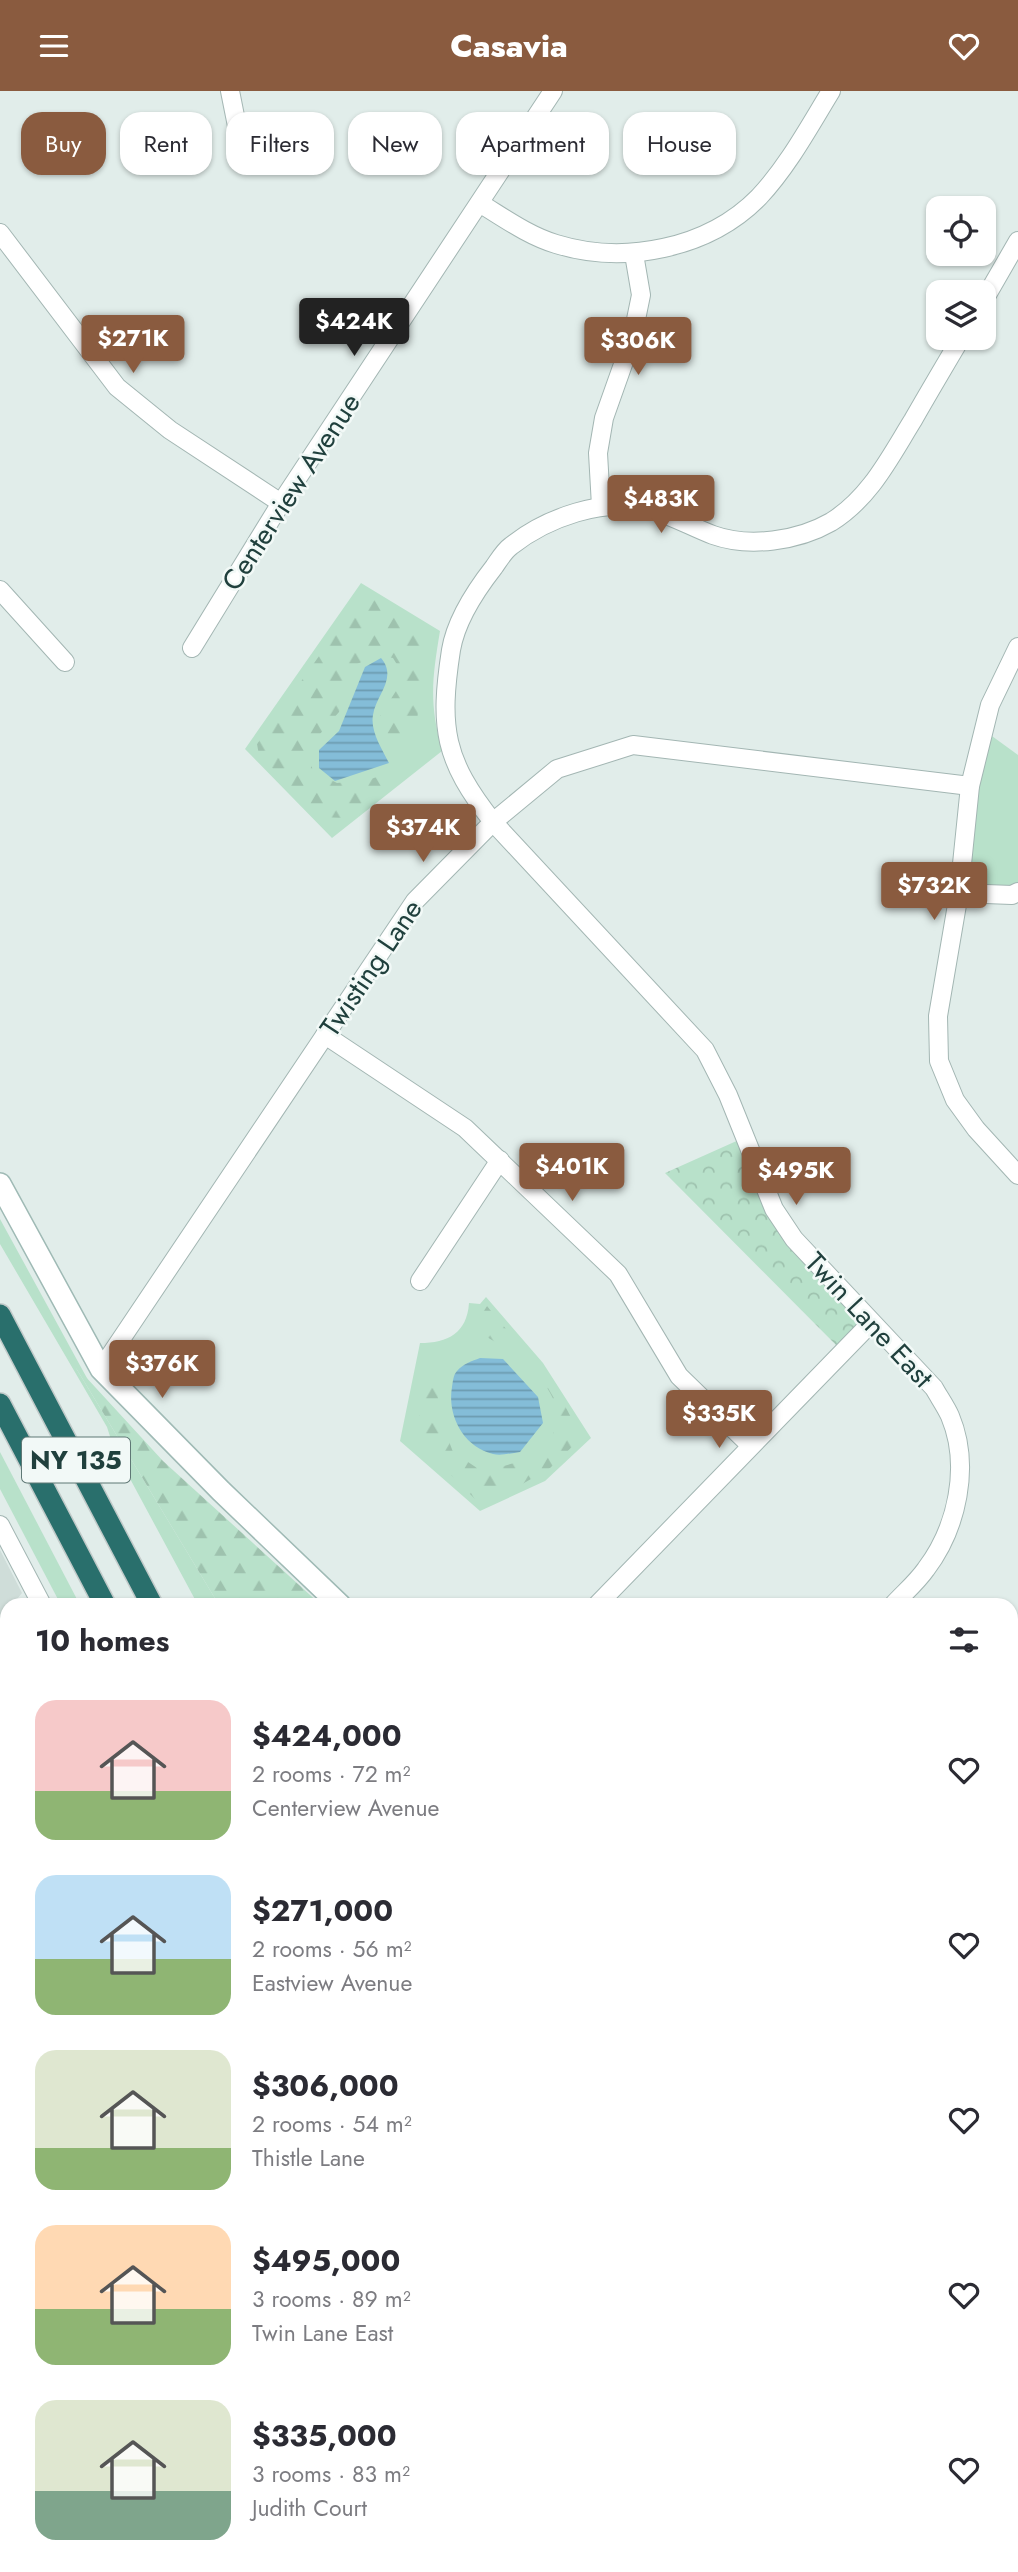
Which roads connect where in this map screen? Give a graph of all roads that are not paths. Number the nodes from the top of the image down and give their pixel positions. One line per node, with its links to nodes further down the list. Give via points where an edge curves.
1 (230, 91): 4 (street)
2 (553, 91): 5 (street, Centerview Avenue)
3 (831, 91): 8 (street, via 782,169 742,212 690,241)
4 (234, 112)
5 (481, 204): 8 (street, via 554,243 589,252); 11 (street, Centerview Avenue)
6 (0, 233): 11 (street, via 117,387 170,430)
7 (1018, 241): 9 (street)
8 (634, 254): 12 (street, via 640,295 632,339 604,418 598,453)
9 (996, 280)
10 (954, 350): 12 (street, Twin Lane East, via 878,479 831,521 799,536 752,542 717,536 648,509)
11 (281, 503): 15 (street, Centerview Avenue)
12 (601, 506): 18 (street, Twin Lane East, via 553,520 509,547 475,591 453,642 444,694 445,728 457,766)
13 (2, 595): 16 (street)
14 (1018, 647): 17 (street, via 990,705)
15 (192, 648)
16 (65, 662)
17 (970, 786): 18 (street, Twisting Lane, via 633,745 557,769); 20 (street)
18 (493, 822): 21 (street, Twisting Lane, via 415,901); 27 (street, Twin Lane East, via 705,1051 775,1209 794,1239)
19 (1018, 892): 20 (street)
20 (959, 893): 23 (street, via 938,1016 939,1061 955,1100)
21 (325, 1035): 22 (street, via 465,1128); 28 (street, Twisting Lane)
22 (499, 1160): 25 (street); 30 (street, via 618,1274 679,1376)
23 (1018, 1174)
24 (0, 1184): 28 (main road)
25 (420, 1281)
26 (0, 1315): 34 (highway, NY 135)
27 (871, 1322): 30 (street); 37 (street, Twin Lane East, via 934,1388 951,1417 959,1457 954,1518 926,1570)
28 (101, 1369): 35 (main road)
29 (0, 1404): 33 (highway, NY 135)
30 (750, 1445): 36 (street)
31 (0, 1525): 32 (street)
32 (38, 1598)
33 (101, 1598)
34 (148, 1598)
35 (333, 1598)
36 (604, 1598)
37 (900, 1598)

